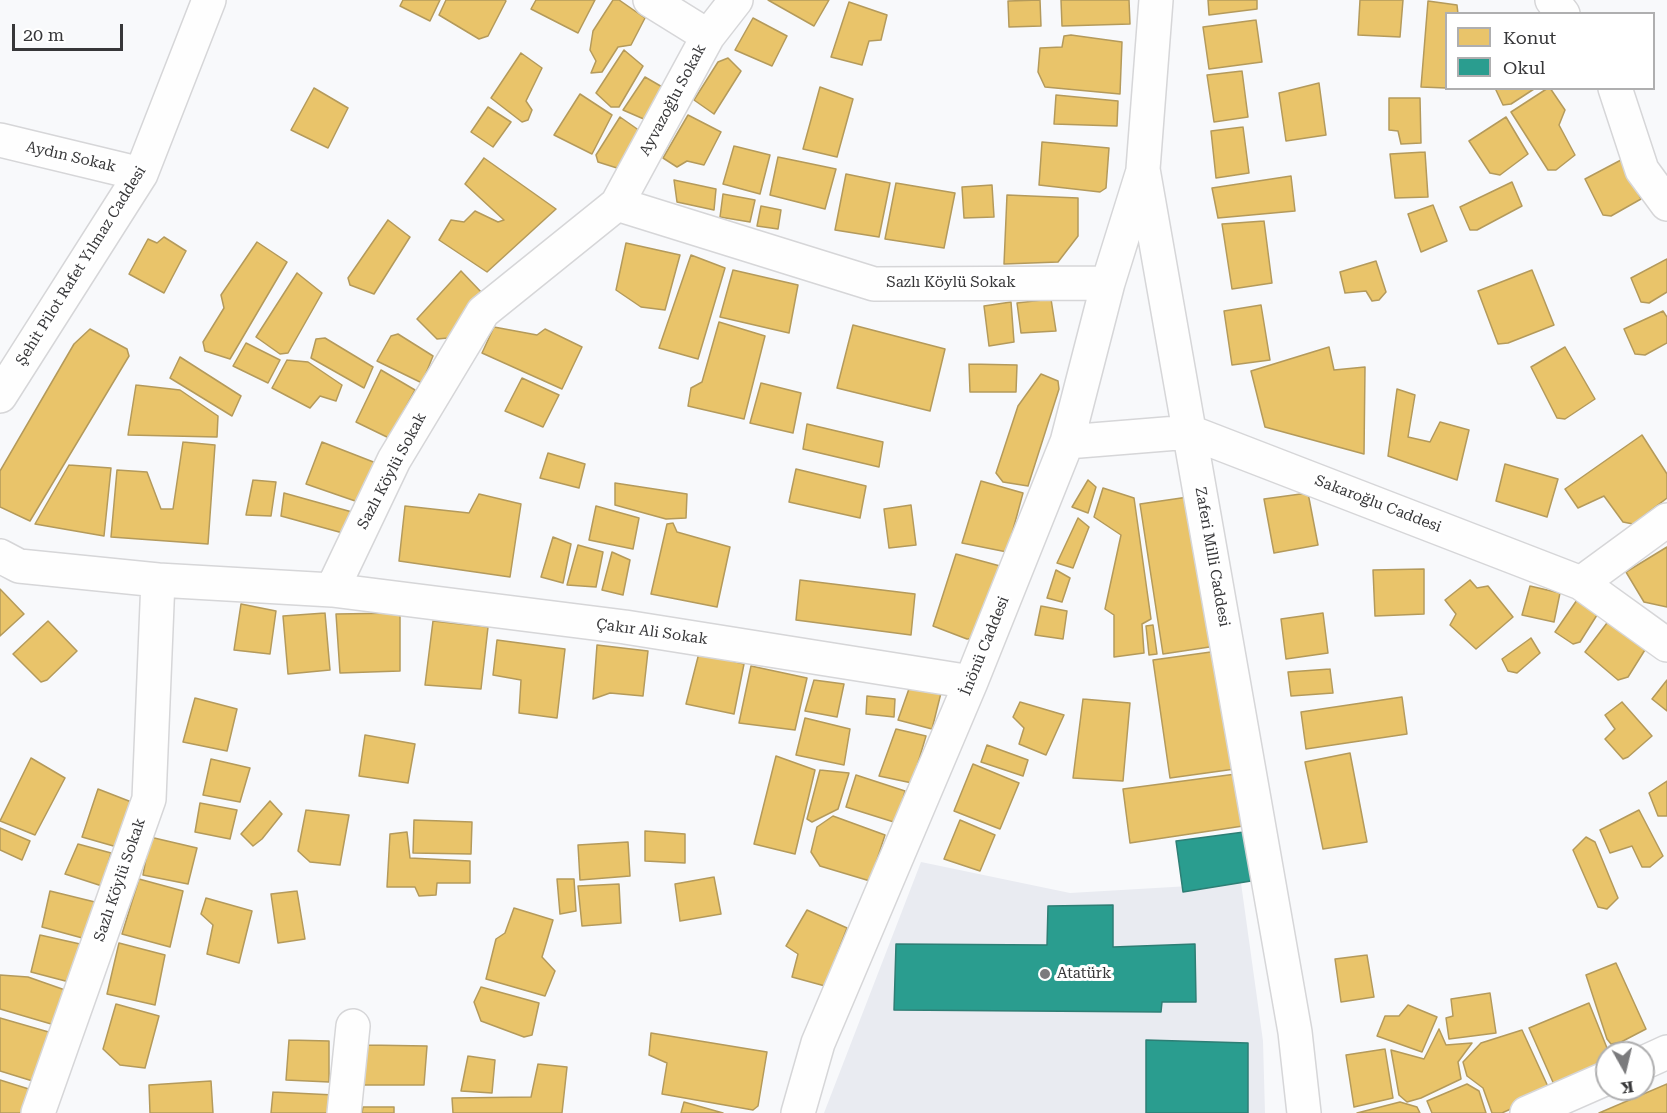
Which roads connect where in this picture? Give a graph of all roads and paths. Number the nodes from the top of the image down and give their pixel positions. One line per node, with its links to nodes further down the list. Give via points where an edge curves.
1 (210, 0): 11 (street, Şehit Pilot Rafet Yılmaz Caddesi)
2 (651, 0): 7 (street)
3 (736, 0): 7 (street, Ayvazoğlu Sokak)
4 (1156, 0): 10 (street, Zaferi Milli Caddesi)
5 (1552, 0): 6 (street)
6 (1561, 12)
7 (708, 36): 12 (street, Ayvazoğlu Sokak)
8 (1616, 90): 13 (street, via 1642,170)
9 (0, 140): 11 (street, Aydın Sokak)
10 (1143, 169): 14 (street, İnönü Caddesi); 16 (street, Zaferi Milli Caddesi)
11 (141, 174): 15 (street, Şehit Pilot Rafet Yılmaz Caddesi)
12 (617, 204): 14 (street, Sazlı Köylü Sokak, via 874,284); 22 (street, Sazlı Köylü Sokak, via 483,312 394,460)
13 (1667, 204)
14 (1108, 283): 17 (street, İnönü Caddesi)
15 (0, 396)
16 (1190, 432): 17 (street, Sakaroğlu Caddesi); 21 (street, Sakaroğlu Caddesi); 30 (street, Zaferi Milli Caddesi, via 1295,1032)
17 (1067, 442): 24 (street, İnönü Caddesi)
18 (1667, 520): 21 (street)
19 (0, 556): 20 (street, via 19,566)
20 (159, 580): 22 (street); 27 (street, Sazlı Köylü Sokak, via 149,799)
21 (1581, 582): 23 (street, Sakaroğlu Caddesi)
22 (332, 590): 24 (street, Çakır Ali Sokak, via 625,627)
23 (1667, 645)
24 (971, 682): 29 (street, İnönü Caddesi, via 818,1043)
25 (353, 1026): 28 (street)
26 (1595, 1083): 31 (street)
27 (38, 1113)
28 (344, 1113)
29 (798, 1113)
30 (1304, 1113)
31 (1527, 1113)

